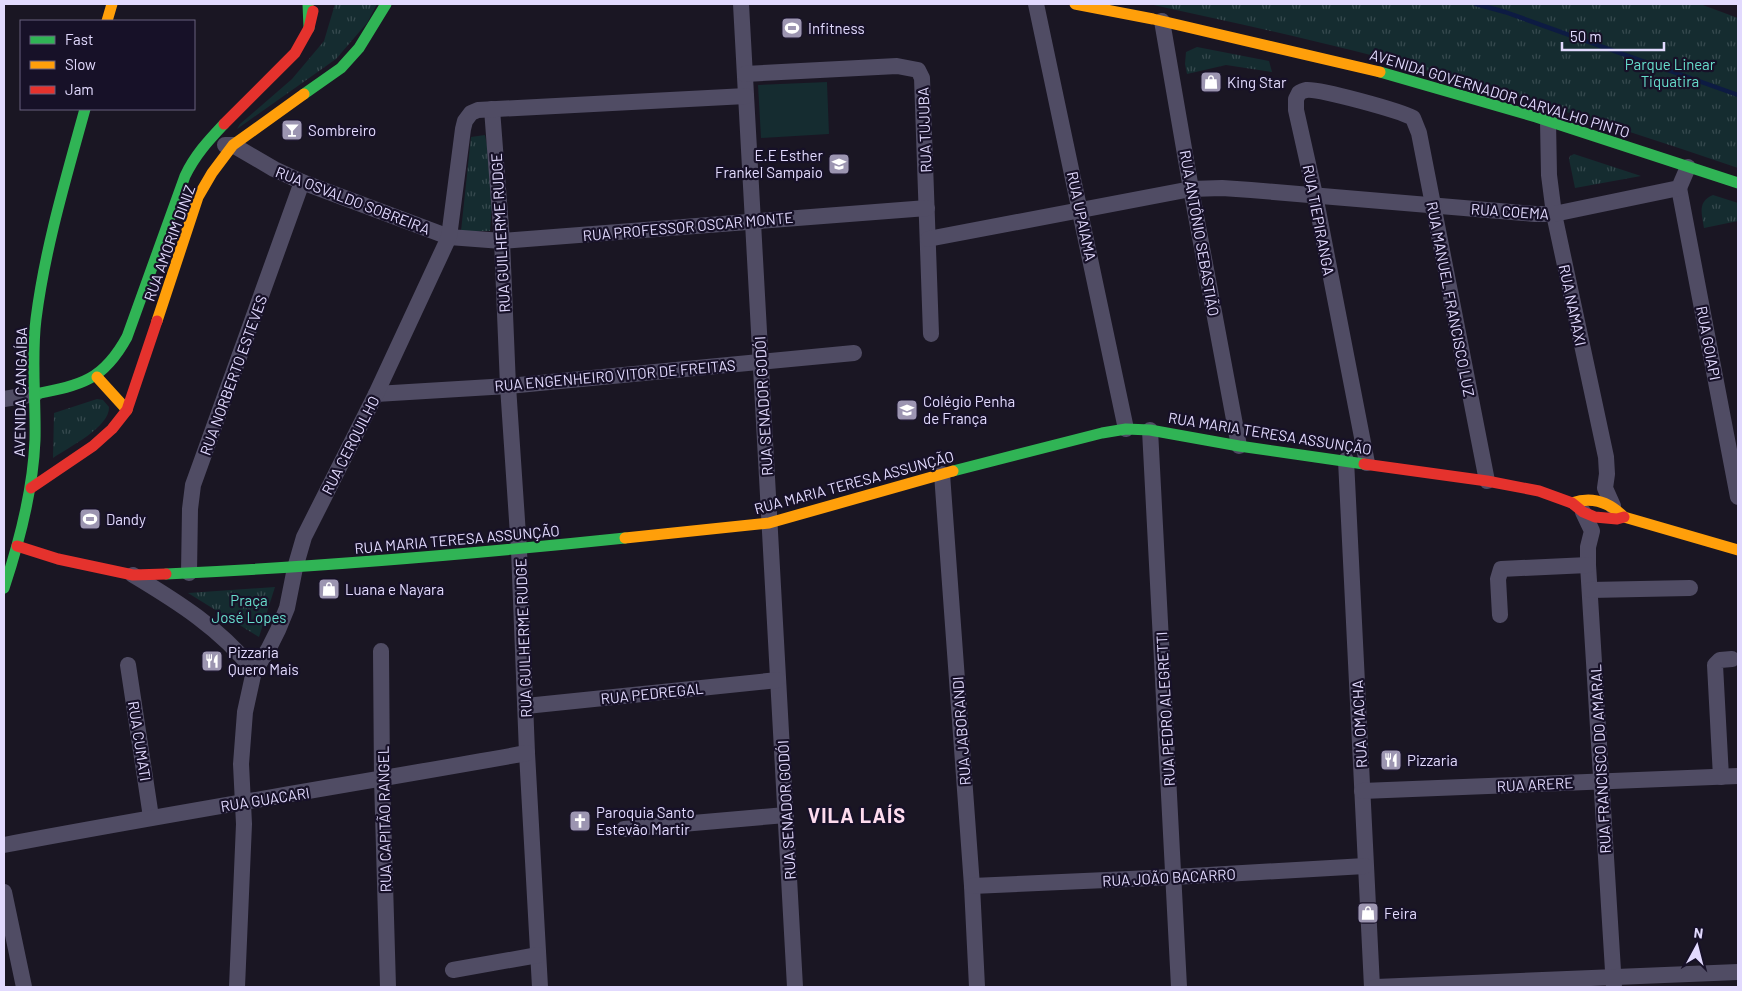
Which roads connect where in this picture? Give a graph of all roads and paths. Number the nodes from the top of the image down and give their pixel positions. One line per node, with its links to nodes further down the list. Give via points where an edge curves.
1 (112, 4): 8 (street)
2 (308, 4): 10 (street)
3 (314, 4): 10 (street, RUA AMORIM DINIZ)
4 (386, 4): 17 (street, RUA AMORIM DINIZ, via 359,48 340,68)
5 (742, 4): 11 (street, RUA SENADOR GODÓI)
6 (1036, 4): 27 (street, RUA UPAIAMA)
7 (1075, 4): 9 (street, AVENIDA GOVERNADOR CARVALHO PINTO)
8 (107, 20)
9 (1162, 21): 16 (street, AVENIDA GOVERNADOR CARVALHO PINTO, via 1401,76); 23 (street, RUA ANTÔNIO SEBASTIÃO)
10 (309, 28): 18 (street, RUA AMORIM DINIZ, via 295,53)
11 (745, 74): 12 (street, RUA SENADOR GODÓI); 26 (street, RUA TUJUBA, via 897,66 918,70 922,78)
12 (746, 96): 13 (street, RUA CERQUILHO); 29 (street, RUA SENADOR GODÓI)
13 (492, 109): 30 (street, RUA CERQUILHO, via 471,113 465,121); 32 (street, RUA GUILHERME RUDGE)
14 (85, 110): 38 (street, AVENIDA CANGAÍBA, via 44,274 36,320)
15 (1413, 118): 24 (street, RUA TIEPIRANGA, via 1324,93 1305,90 1299,93 1296,110); 25 (street, RUA MANUEL FRANCISCO LUZ)
16 (1548, 121): 19 (street, AVENIDA GOVERNADOR CARVALHO PINTO); 28 (street, RUA NAMAXI)
17 (234, 145): 18 (street); 20 (street, RUA OSVALDO SOBREIRA); 41 (street, RUA AMORIM DINIZ, via 198,197)
18 (203, 146): 36 (street, RUA AMORIM DINIZ, via 184,176 127,338 120,353)
19 (1688, 167): 21 (street, AVENIDA GOVERNADOR CARVALHO PINTO); 22 (street)
20 (302, 182): 30 (street, RUA OSVALDO SOBREIRA); 61 (street, RUA NORBERTO ESTEVES, via 193,486)
21 (1738, 183)
22 (1679, 188): 28 (street, RUA COEMA); 51 (street, RUA GOIAPI)
23 (1191, 190): 24 (street, RUA COEMA, via 1222,188); 27 (street, RUA COEMA); 44 (street, RUA ANTÔNIO SEBASTIÃO)
24 (1315, 195): 25 (street, RUA COEMA); 46 (street, RUA TIEPIRANGA)
25 (1433, 205): 28 (street, RUA COEMA); 48 (street, RUA MANUEL FRANCISCO LUZ)
26 (927, 208): 29 (street, RUA PROFESSOR OSCAR MONTE); 31 (street, RUA TUJUBA)
27 (1081, 211): 31 (street, RUA COEMA); 42 (street, RUA UPAIAMA)
28 (1554, 214): 50 (street, RUA NAMAXI, via 1606,457)
29 (753, 220): 32 (street, RUA PROFESSOR OSCAR MONTE); 35 (street, RUA SENADOR GODÓI)
30 (449, 237): 32 (street, RUA PROFESSOR OSCAR MONTE); 39 (street, RUA CERQUILHO)
31 (928, 239): 33 (street, RUA TUJUBA)
32 (502, 241): 37 (street, RUA GUILHERME RUDGE)
33 (931, 334)
34 (854, 353): 35 (street, RUA ENGENHEIRO VITOR DE FREITAS)
35 (760, 362): 37 (street, RUA ENGENHEIRO VITOR DE FREITAS); 54 (street, RUA SENADOR GODÓI)
36 (97, 377): 38 (street, RUA AMORIM DINIZ); 41 (street)
37 (508, 386): 39 (street, RUA ENGENHEIRO VITOR DE FREITAS); 57 (street, RUA GUILHERME RUDGE)
38 (35, 394): 40 (street); 49 (street, AVENIDA CANGAÍBA)
39 (376, 394): 60 (street, RUA CERQUILHO, via 304,537)
40 (4, 399)
41 (127, 410): 49 (street, RUA AMORIM DINIZ, via 93,446)
42 (1126, 429): 43 (street, RUA MARIA TERESA ASSUNÇÃO); 47 (street, RUA MARIA TERESA ASSUNÇÃO)
43 (1150, 430): 44 (street, RUA MARIA TERESA ASSUNÇÃO); 85 (street, RUA PEDRO ALEGRETTI)
44 (1239, 446): 45 (street, RUA MARIA TERESA ASSUNÇÃO)
45 (1346, 460): 46 (street, RUA MARIA TERESA ASSUNÇÃO); 78 (street, RUA OMACHA)
46 (1366, 463): 48 (street, RUA MARIA TERESA ASSUNÇÃO)
47 (942, 474): 54 (street, RUA MARIA TERESA ASSUNÇÃO); 86 (street, RUA JABORANDI)
48 (1487, 481): 52 (street, RUA MARIA TERESA ASSUNÇÃO, via 1539,491)
49 (31, 488): 56 (street, AVENIDA CANGAÍBA)
50 (1605, 488): 52 (street); 53 (street, RUA NAMAXI)
51 (1738, 497)
52 (1580, 505): 53 (street, RUA MARIA TERESA ASSUNÇÃO, via 1595,517); 53 (street, RUA MARIA TERESA ASSUNÇÃO, via 1600,501); 55 (street)
53 (1615, 514): 55 (street); 58 (street, RUA MARIA TERESA ASSUNÇÃO)
54 (769, 523): 57 (street, RUA MARIA TERESA ASSUNÇÃO); 71 (street, RUA SENADOR GODÓI)
55 (1592, 531): 59 (street, RUA FRANCISCO DO AMARAL)
56 (17, 546): 62 (street, RUA MARIA TERESA ASSUNÇÃO, via 58,559); 63 (street, AVENIDA CANGAÍBA)
57 (519, 550): 60 (street, RUA MARIA TERESA ASSUNÇÃO); 72 (street, RUA GUILHERME RUDGE)
58 (1738, 550)
59 (1588, 565): 65 (street, RUA FRANCISCO DO AMARAL); 66 (street, via 1501,569 1498,579)
60 (295, 568): 61 (street, RUA MARIA TERESA ASSUNÇÃO); 70 (street, RUA CERQUILHO, via 278,630)
61 (188, 573): 62 (street, RUA MARIA TERESA ASSUNÇÃO)
62 (133, 575): 70 (street, via 208,624)
63 (4, 588)
64 (1690, 588): 65 (street)
65 (1590, 590): 77 (street, RUA FRANCISCO DO AMARAL)
66 (1500, 615)
67 (381, 652): 76 (street, RUA CAPITÃO RANGEL)
68 (1732, 659): 75 (street, via 1720,660 1715,665)
69 (128, 665): 81 (street, RUA CUMATI)
70 (254, 671): 79 (street, RUA CERQUILHO, via 242,734)
71 (778, 680): 72 (street, RUA PEDREGAL); 80 (street, RUA SENADOR GODÓI)
72 (526, 706): 73 (street, RUA GUILHERME RUDGE)
73 (527, 753): 76 (street, RUA GUACARI); 88 (street, RUA GUILHERME RUDGE)
74 (1738, 776): 75 (street, RUA ARERE)
75 (1721, 777): 77 (street, RUA ARERE)
76 (382, 779): 79 (street, RUA GUACARI); 94 (street, RUA CAPITÃO RANGEL)
77 (1601, 781): 78 (street, RUA ARERE); 91 (street, RUA FRANCISCO DO AMARAL)
78 (1362, 791): 84 (street, RUA OMACHA)
79 (244, 802): 81 (street, RUA GUACARI); 93 (street, RUA CERQUILHO)
80 (786, 815): 82 (street); 96 (street, RUA SENADOR GODÓI)
81 (151, 817): 83 (street, RUA GUACARI)
82 (624, 829)
83 (4, 845)
84 (1365, 866): 85 (street, RUA JOÃO BACARRO); 99 (street, RUA OMACHA)
85 (1174, 877): 86 (street, RUA JOÃO BACARRO); 98 (street, RUA PEDRO ALEGRETTI)
86 (972, 886): 97 (street, RUA JABORANDI)
87 (4, 892): 92 (street)
88 (538, 955): 89 (street); 95 (street, RUA GUILHERME RUDGE)
89 (453, 970)
90 (1738, 972): 91 (street)
91 (1614, 982): 100 (street)
92 (24, 987)
93 (237, 987)
94 (388, 987)
95 (540, 987)
96 (795, 987)
97 (977, 987)
98 (1179, 987)
99 (1372, 987)
100 (1376, 987)

